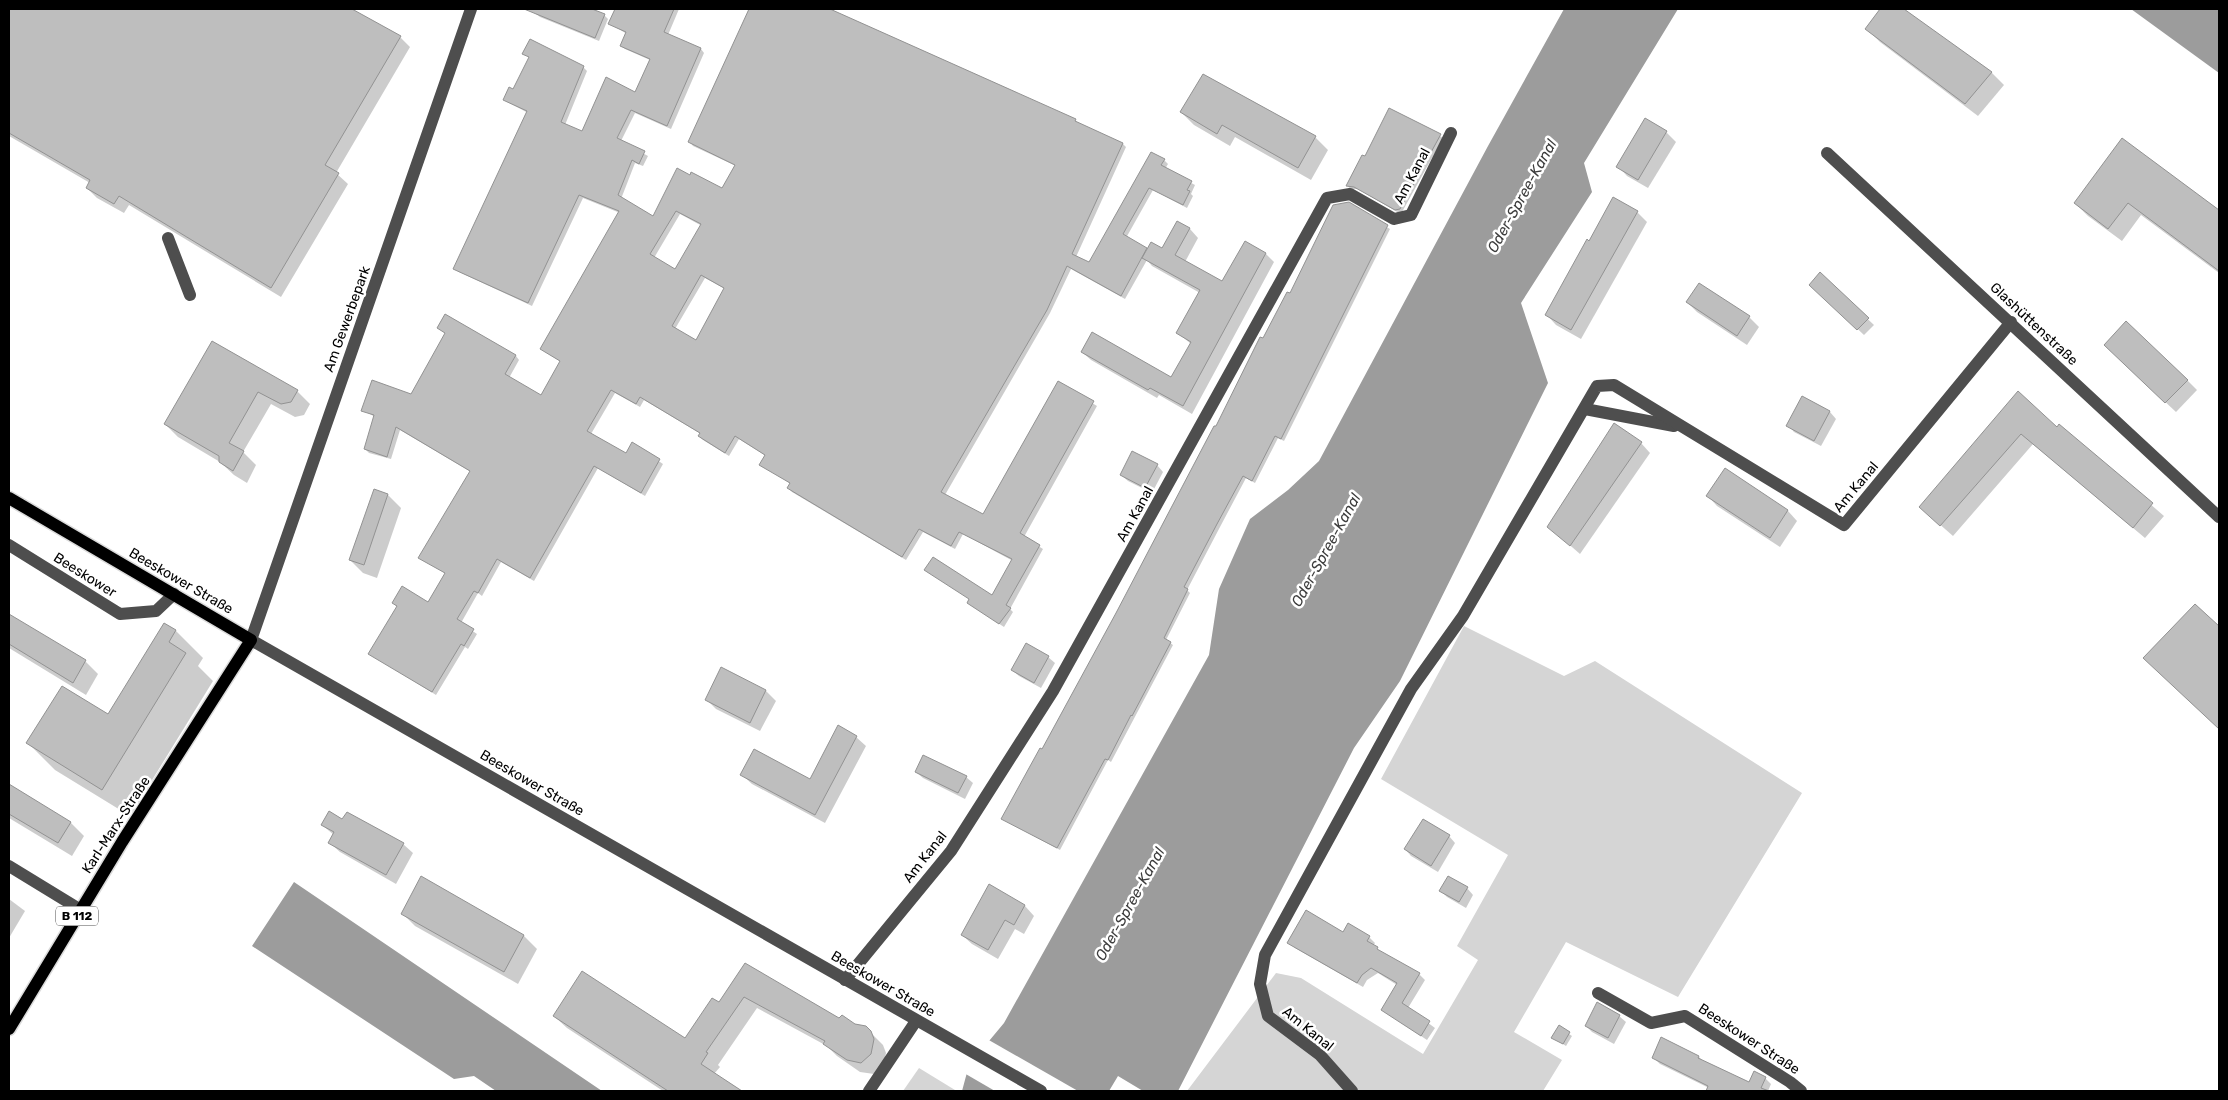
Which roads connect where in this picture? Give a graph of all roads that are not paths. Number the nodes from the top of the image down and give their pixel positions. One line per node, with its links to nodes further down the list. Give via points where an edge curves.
1 (471, 9): 13 (street, Am Gewerbepark)
2 (1450, 133): 16 (street, Am Kanal, via 1411,215 1394,219 1350,194 1327,198 1053,690 951,851)
3 (1828, 153): 6 (street, Glashüttenstraße)
4 (168, 238): 5 (street)
5 (190, 295)
6 (2011, 322): 8 (street, Am Kanal, via 1844,525); 10 (street, Glashüttenstraße)
7 (1585, 409): 8 (street, Am Kanal); 8 (street, Am Kanal, via 1597,386 1614,385); 22 (street, Am Kanal, via 1463,616 1410,690 1266,955 1260,984 1268,1016 1320,1055)
8 (1682, 428)
9 (9, 498): 12 (main road, Beeskower Straße)
10 (2219, 517)
11 (9, 545): 12 (street, Beeskower, via 120,614 156,611)
12 (174, 594): 13 (main road, Beeskower Straße)
13 (251, 640): 15 (main road, Karl-Marx-Straße / B 112); 16 (street, Beeskower Straße)
14 (9, 866): 15 (street)
15 (81, 910): 19 (main road, Karl-Marx-Straße / B 112)
16 (845, 980): 18 (street, Beeskower Straße)
17 (1598, 993): 23 (street, Beeskower Straße, via 1650,1023 1685,1016)
18 (916, 1021): 20 (street); 21 (street, Beeskower Straße)
19 (9, 1029)
20 (869, 1091)
21 (1041, 1091)
22 (1352, 1091)
23 (1801, 1091)

